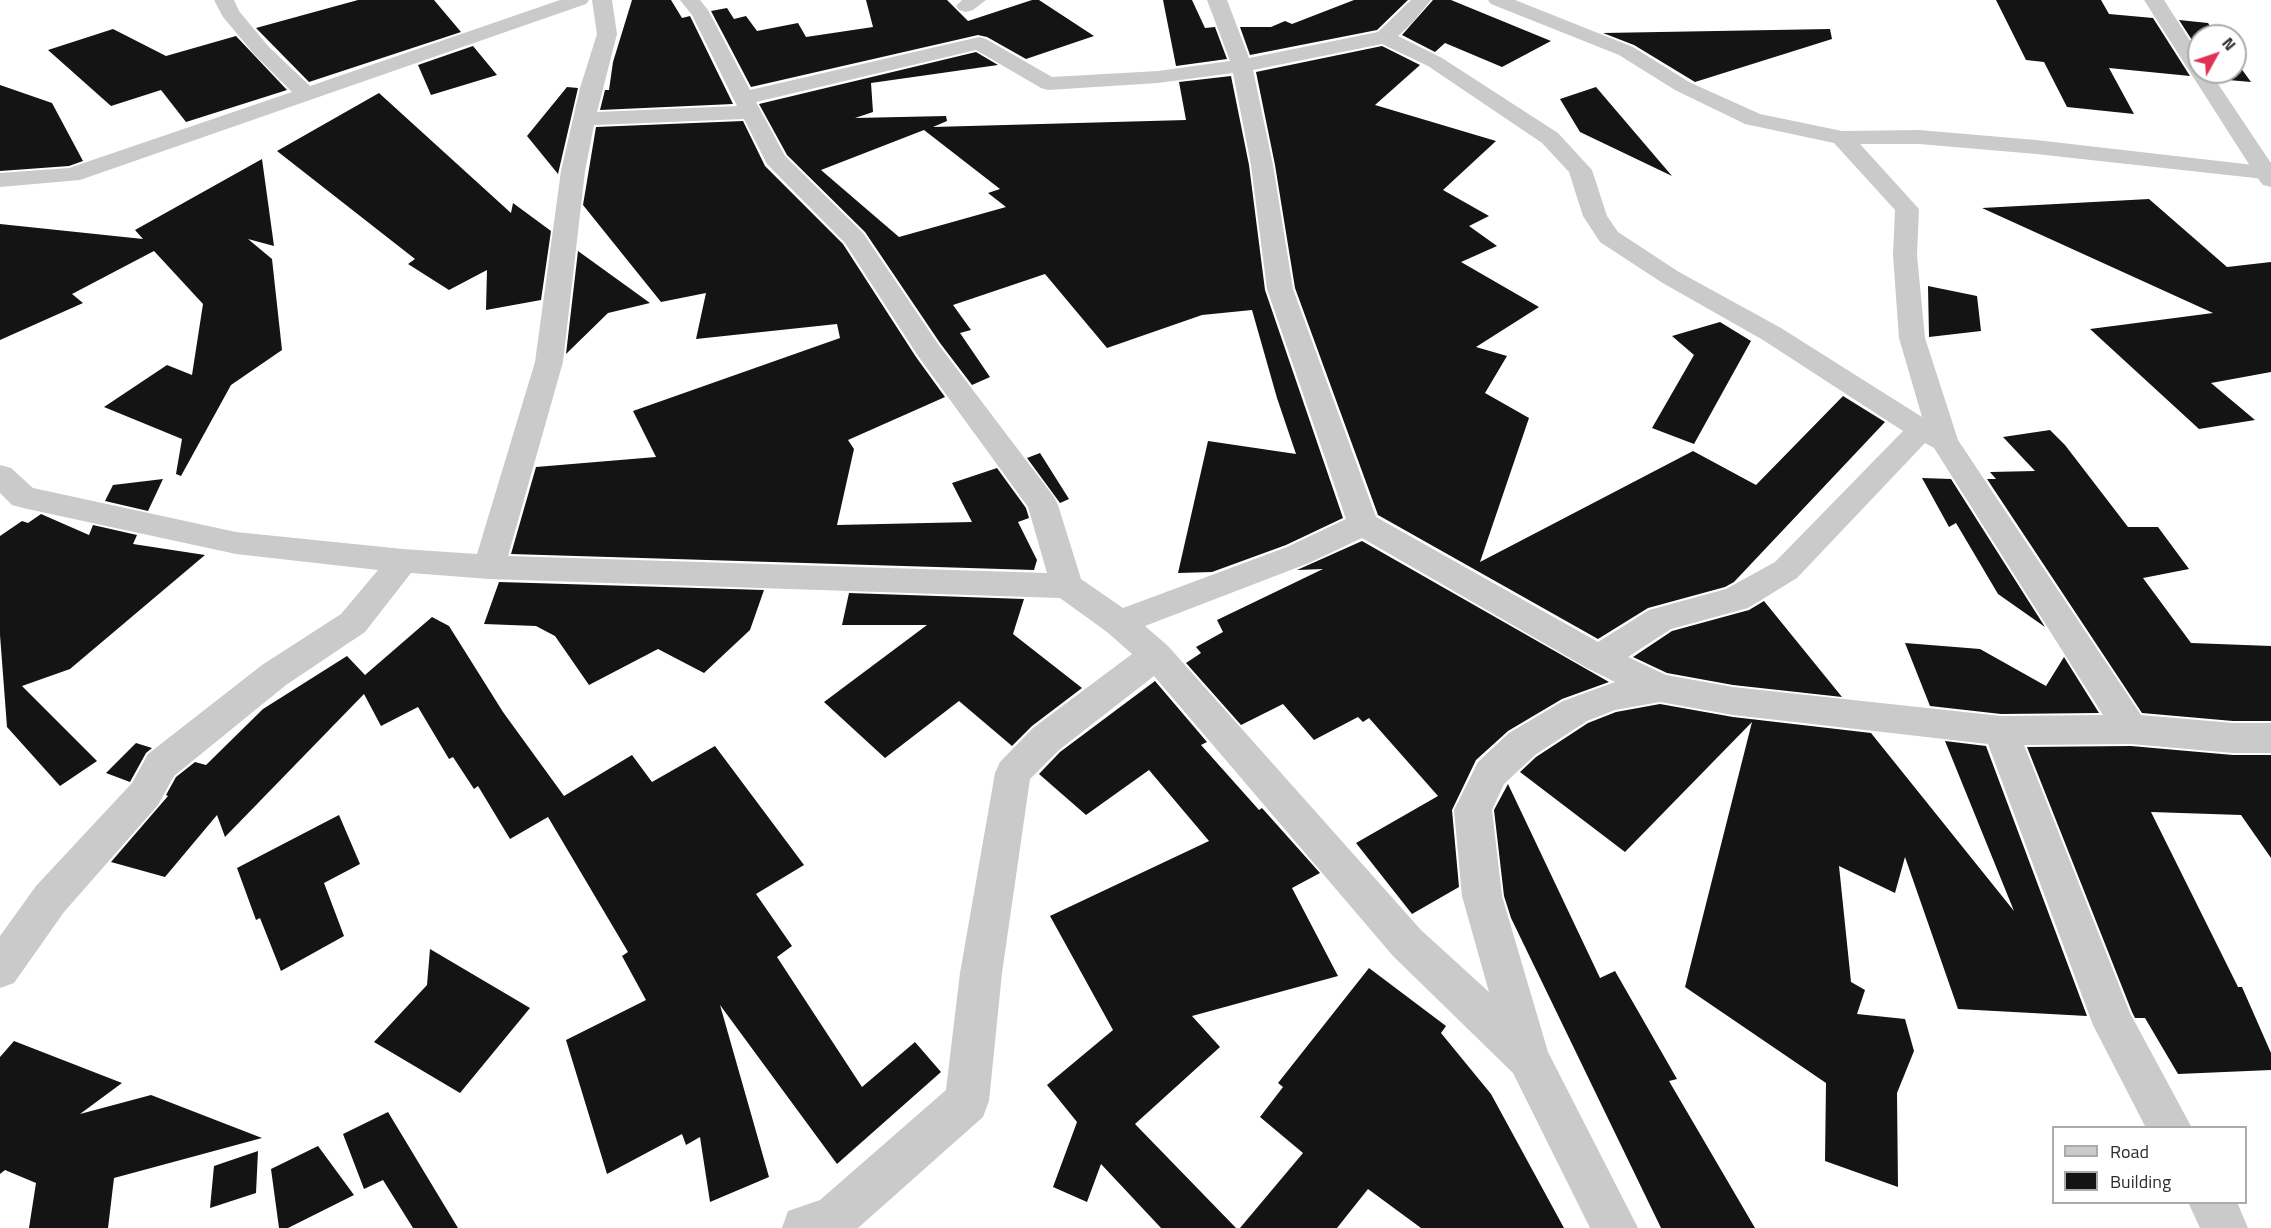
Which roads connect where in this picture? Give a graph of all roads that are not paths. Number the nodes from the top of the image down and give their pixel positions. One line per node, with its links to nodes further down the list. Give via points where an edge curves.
1 (224, 0): 13 (street, via 261,50)
2 (579, 0): 13 (street)
3 (602, 0): 15 (street, via 608,33)
4 (690, 0): 14 (street)
5 (1217, 0): 11 (street)
6 (1421, 0): 9 (street)
7 (1498, 0): 16 (street, via 1626,51 1682,86 1753,119)
8 (2154, 0): 10 (street)
9 (1385, 37): 11 (street); 19 (street, via 1435,62 1550,138 1581,170 1595,216 1610,237 1670,278 1772,334)
10 (2187, 52)
11 (1242, 66): 14 (street, via 1158,77 1048,84 979,43); 21 (street, via 1262,165 1280,289)
12 (2208, 84): 17 (street)
13 (306, 94): 18 (street, via 72,175)
14 (748, 105): 15 (street); 24 (street, via 775,159 854,238 928,350 1043,506)
15 (585, 119): 23 (street, via 573,171 549,362)
16 (1842, 138): 17 (street, via 1919,137 2036,147); 19 (street, via 1907,209 1905,255 1912,338)
17 (2268, 176)
18 (0, 180)
19 (1933, 435): 27 (street, via 1786,570 1736,599 1661,619); 29 (street)
20 (0, 475): 22 (street, via 23,497 236,543)
21 (1363, 524): 25 (street, via 1298,555); 27 (street)
22 (403, 561): 23 (street); 32 (street, via 353,623 274,675 161,765 145,794 50,899)
23 (489, 567): 24 (street)
24 (1067, 586): 25 (street)
25 (1119, 623): 26 (street)
26 (1156, 655): 33 (street, via 1407,943); 36 (street, via 1046,739 1013,773 981,973 967,1101)
27 (1599, 659): 28 (street)
28 (1660, 688): 30 (street, via 1733,701); 33 (street, via 1611,697 1575,711 1522,744 1491,773 1473,810 1482,896)
29 (2131, 729): 30 (street); 31 (street)
30 (2001, 731): 34 (street, via 2114,1025)
31 (2271, 738)
32 (0, 969)
33 (1528, 1058): 37 (street)
34 (2169, 1126)
35 (2212, 1204): 38 (street)
36 (821, 1225)
37 (1615, 1228)
38 (2225, 1228)

